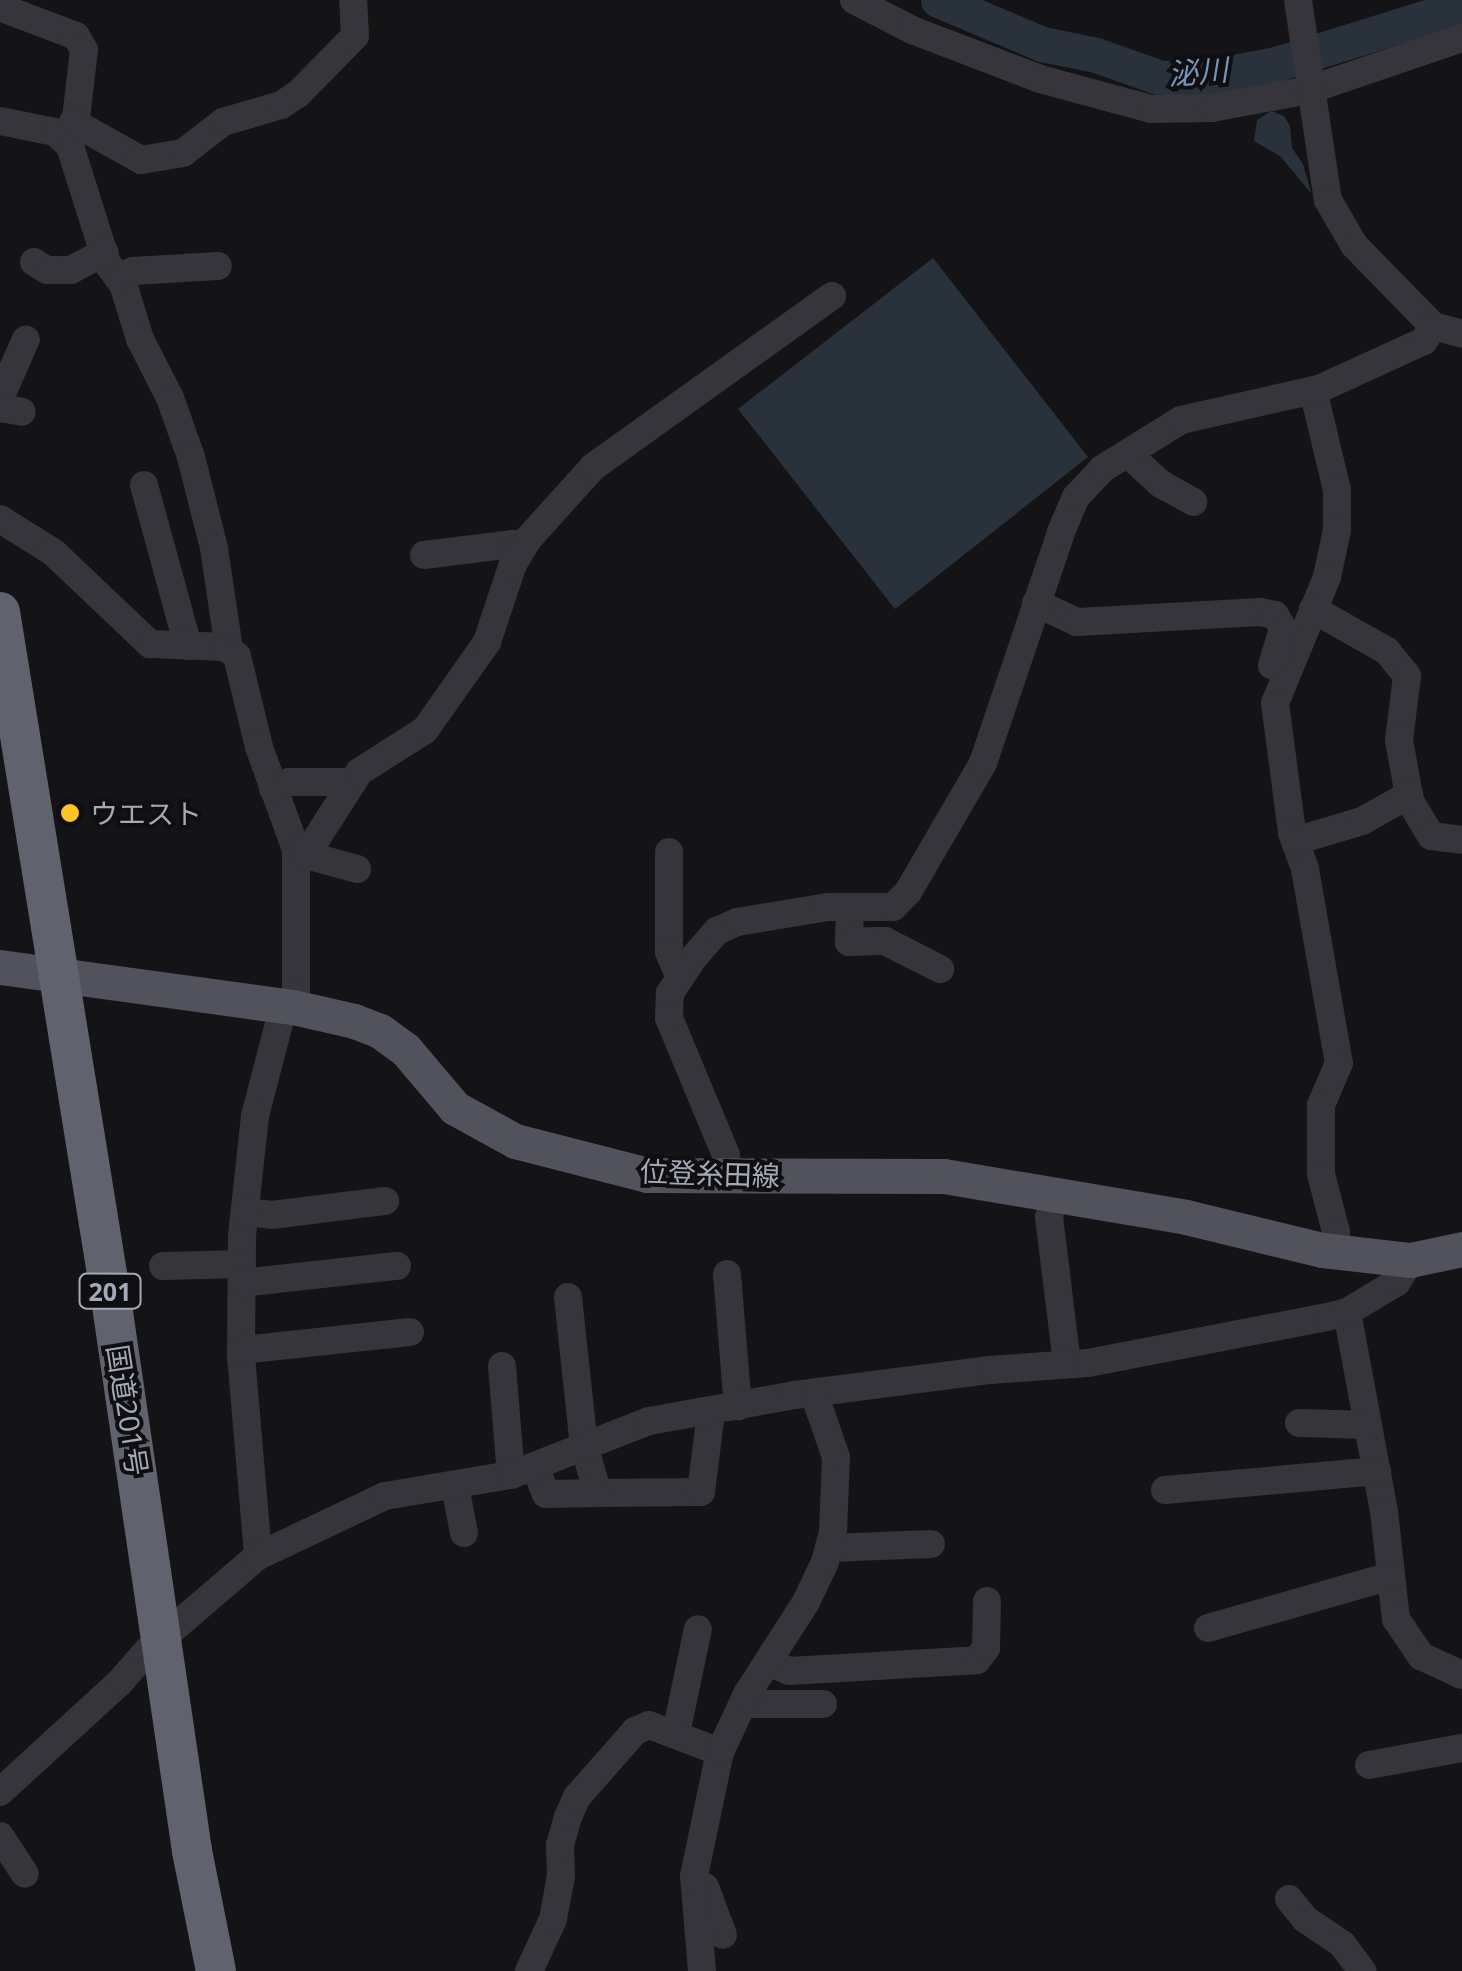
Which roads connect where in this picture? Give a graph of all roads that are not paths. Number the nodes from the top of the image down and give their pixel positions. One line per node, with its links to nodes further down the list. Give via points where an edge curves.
1 (4, 0): 8 (street, via 2,8 76,36 84,50)
2 (353, 0): 8 (street, via 357,26 350,44 298,94 223,122 183,154 142,160)
3 (854, 0): 6 (street, via 1004,65 1136,106 1212,108)
4 (1298, 0): 6 (street)
5 (1462, 38): 6 (street)
6 (1309, 86): 14 (street, via 1328,200 1354,245)
7 (0, 121): 8 (street)
8 (69, 130): 9 (street)
9 (105, 252): 10 (street, via 71,270 47,270); 12 (street)
10 (34, 262)
11 (218, 266): 12 (street, via 132,271)
12 (118, 278): 29 (street, via 192,457)
13 (832, 296): 23 (street, via 594,467)
14 (1433, 326): 15 (street); 17 (street, via 1424,341)
15 (1462, 334)
16 (26, 339): 18 (street)
17 (1313, 390): 19 (street, via 1181,420); 26 (street, via 1338,522 1328,578)
18 (8, 406)
19 (1128, 454): 21 (street); 25 (street, via 1102,468 1076,498)
20 (144, 485): 28 (street)
21 (1193, 502)
22 (0, 519): 28 (street, via 53,552 150,644)
23 (523, 548): 24 (street); 32 (street, via 487,642 425,730)
24 (424, 554)
25 (1036, 603): 30 (street, via 1077,622 1275,615 1283,630 1270,672); 40 (street, via 983,763 908,892 893,906)
26 (1313, 609): 30 (street); 34 (street, via 1387,651 1407,676 1399,740)
27 (0, 612): 42 (highway, 国道201号 / 201)
28 (188, 646): 29 (street)
29 (229, 650): 33 (street, via 237,656)
30 (1278, 690): 36 (street, via 1277,738)
31 (0, 748): 42 (highway, 国道201号 / 201)
32 (352, 782): 33 (street, via 289,782); 38 (street)
33 (273, 790): 38 (street)
34 (1409, 795): 35 (street, via 1430,836); 36 (street, via 1362,822)
35 (1462, 840)
36 (1295, 841): 50 (street, via 1339,1063 1321,1105 1321,1174)
37 (668, 852): 43 (street, via 669,952)
38 (302, 857): 39 (street); 44 (street)
39 (357, 869)
40 (850, 908): 41 (street, via 849,942 886,941); 43 (street, via 737,922 717,931)
41 (940, 969)
42 (32, 972): 44 (main road, 位登糸田線); 80 (highway, 国道201号 / 201)
43 (680, 978): 45 (street, via 670,993 669,1018)
44 (293, 1007): 45 (main road, 位登糸田線, via 380,1030 405,1048 455,1108 514,1141 647,1175); 48 (street, via 281,1016 254,1116)
45 (729, 1176): 46 (main road, 位登糸田線, via 944,1176)
46 (1054, 1196): 50 (main road, 位登糸田線); 60 (street, via 1049,1216)
47 (384, 1201): 48 (street, via 272,1215)
48 (244, 1212): 54 (street)
49 (1462, 1249): 51 (main road, 位登糸田線)
50 (1335, 1251): 51 (main road, 位登糸田線)
51 (1410, 1260): 57 (street, via 1396,1282)
52 (163, 1266): 54 (street)
53 (397, 1266): 54 (street)
54 (242, 1273): 59 (street)
55 (727, 1274): 63 (street)
56 (568, 1297): 66 (street)
57 (1347, 1312): 60 (street); 65 (street)
58 (410, 1332): 59 (street)
59 (242, 1350): 75 (street)
60 (1068, 1364): 62 (street)
61 (502, 1366): 67 (street)
62 (814, 1394): 63 (street); 74 (street, via 836,1456)
63 (724, 1410): 66 (street, via 649,1421); 71 (street, via 701,1492)
64 (1299, 1422): 65 (street)
65 (1368, 1425): 68 (street)
66 (584, 1446): 67 (street); 71 (street)
67 (523, 1471): 69 (street); 71 (street, via 546,1494)
68 (1377, 1472): 70 (street); 76 (street)
69 (455, 1486): 72 (street); 75 (street, via 385,1496)
70 (1165, 1490)
71 (598, 1494)
72 (464, 1533)
73 (931, 1544): 74 (street)
74 (829, 1548): 81 (street, via 806,1602)
75 (258, 1556): 80 (street)
76 (1391, 1576): 78 (street); 82 (street, via 1402,1635 1420,1656)
77 (988, 1600): 81 (street, via 986,1648 977,1660 788,1671)
78 (1208, 1628)
79 (698, 1630): 85 (street)
80 (155, 1644): 89 (street); 95 (highway, 国道201号 / 201, via 174,1853); 96 (highway, 国道201号 / 201)
81 (768, 1662): 83 (street)
82 (1462, 1675)
83 (742, 1704): 84 (street); 87 (street)
84 (823, 1704)
85 (676, 1733): 87 (street); 97 (street, via 649,1725 635,1731 578,1797 560,1845 553,1919)
86 (1462, 1748): 88 (street)
87 (720, 1752): 92 (street)
88 (1369, 1765)
89 (0, 1792)
90 (0, 1836): 91 (street)
91 (14, 1869)
92 (694, 1876): 94 (street, via 703,1882); 98 (street)
93 (1289, 1899): 99 (street, via 1342,1944)
94 (723, 1935)
95 (199, 1971)
96 (216, 1971)
97 (528, 1971)
98 (702, 1971)
99 (1362, 1971)

